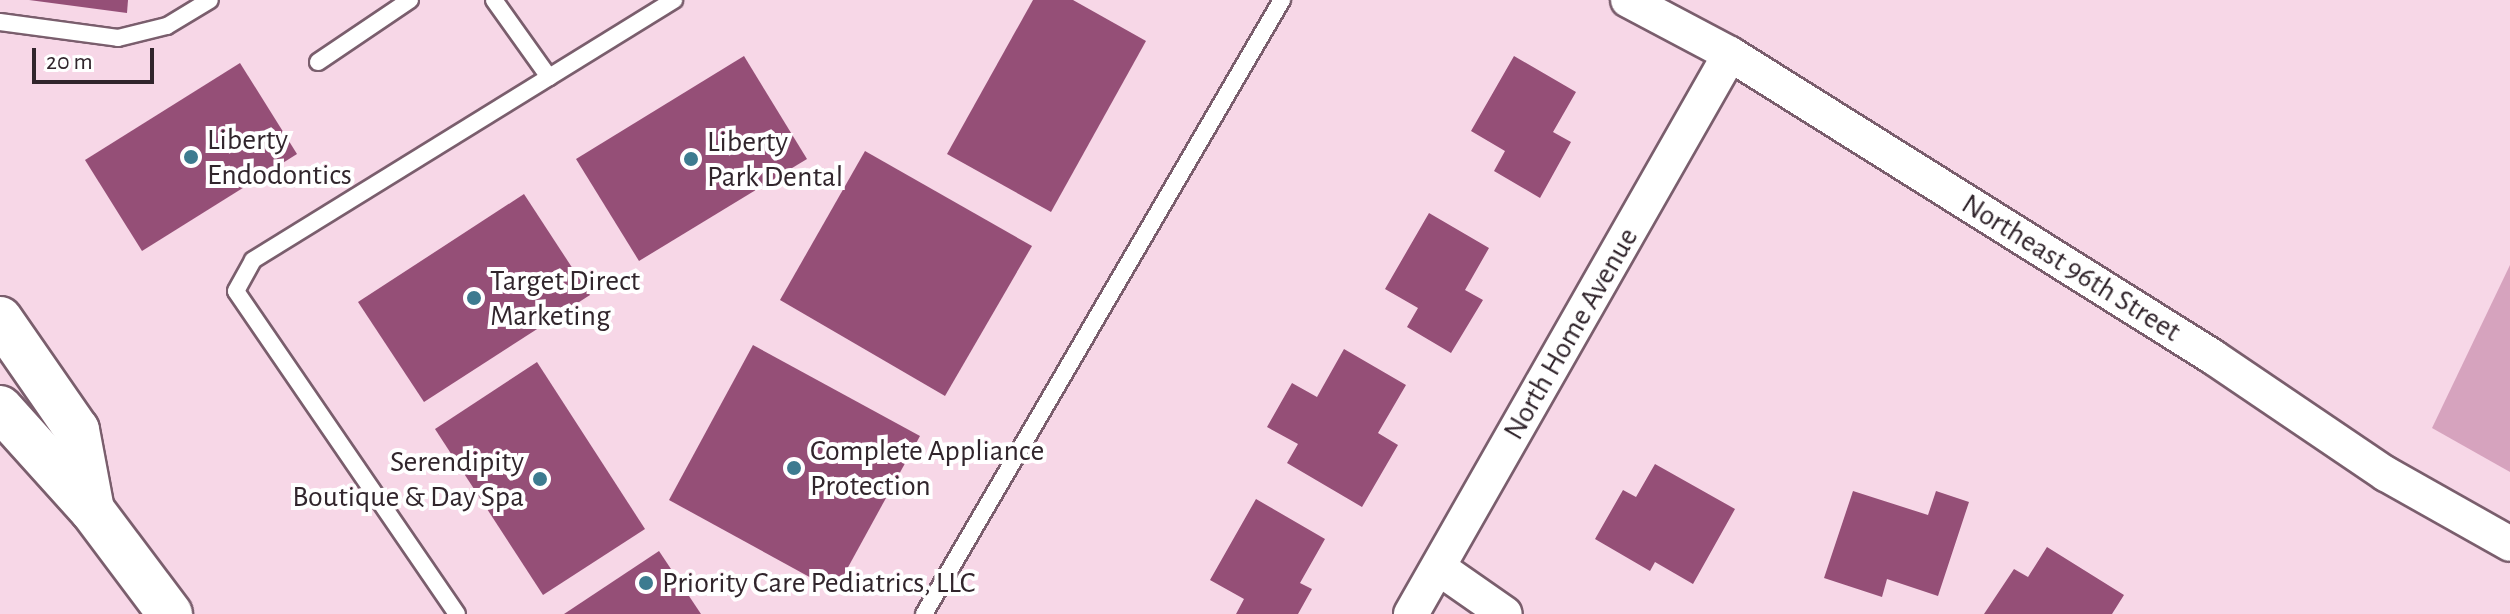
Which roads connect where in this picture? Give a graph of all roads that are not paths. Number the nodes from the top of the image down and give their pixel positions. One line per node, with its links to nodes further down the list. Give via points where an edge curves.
1 (210, 0): 7 (lane, via 167,26 118,38)
2 (410, 0): 9 (lane)
3 (494, 0): 10 (lane)
4 (674, 0): 10 (lane)
5 (1282, 0): 18 (lane)
6 (1628, 0): 8 (street, Northeast 96th Street)
7 (0, 22)
8 (1730, 54): 14 (street, Northeast 96th Street, via 2213,357 2386,474); 15 (street, North Home Avenue)
9 (318, 62)
10 (549, 77): 17 (lane, via 253,260 236,291)
11 (0, 319): 13 (main road, via 77,430)
12 (0, 408): 13 (main road)
13 (92, 510): 16 (main road)
14 (2510, 544)
15 (1439, 568): 19 (street, North Home Avenue); 20 (street)
16 (170, 614)
17 (457, 614)
18 (924, 614)
19 (1411, 614)
20 (1505, 614)

